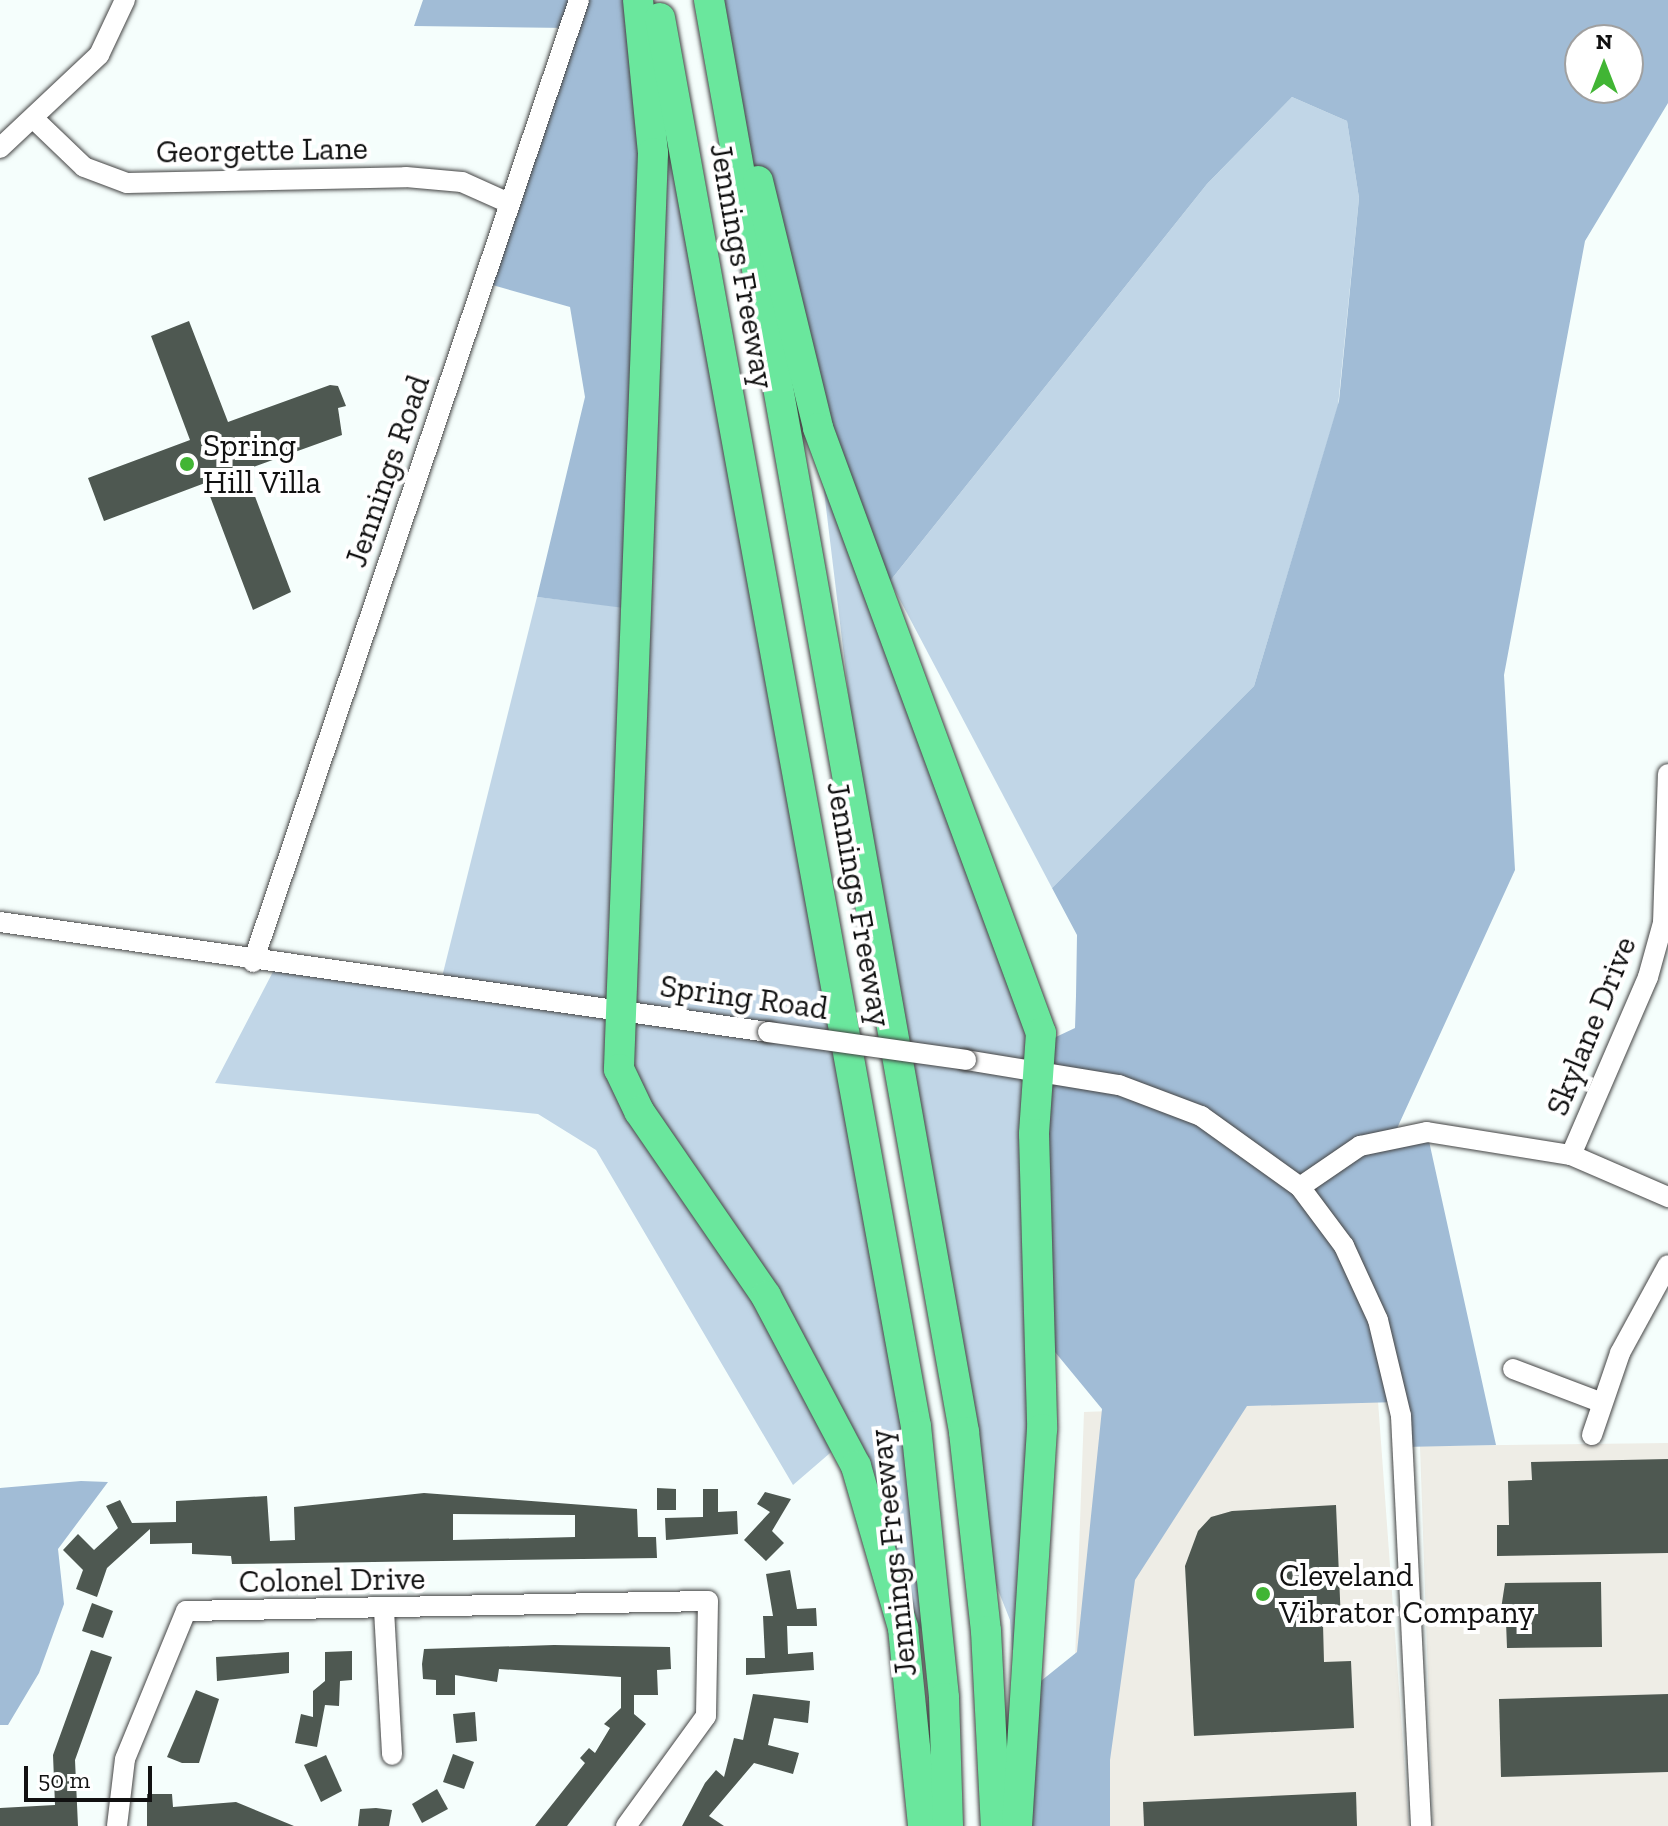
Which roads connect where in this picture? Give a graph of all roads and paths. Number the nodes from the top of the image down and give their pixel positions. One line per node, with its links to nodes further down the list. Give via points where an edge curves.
1 (125, 0): 7 (street, via 99,55)
2 (579, 0): 9 (street, Jennings Road)
3 (638, 0): 13 (highway, via 653,153)
4 (656, 0): 27 (highway, Jennings Freeway, via 916,1426 944,1698)
5 (709, 0): 6 (highway, Jennings Freeway)
6 (723, 72): 14 (highway, via 770,224 818,428 1032,994); 28 (highway, Jennings Freeway, via 964,1432 986,1631)
7 (34, 119): 8 (street); 9 (street, Georgette Lane, via 84,167 127,183 406,177 462,182)
8 (0, 148)
9 (509, 203): 12 (street, Jennings Road)
10 (1668, 774): 15 (street, Skylane Drive, via 1663,923 1648,977)
11 (0, 922): 12 (street, Spring Road)
12 (253, 962): 13 (street, Spring Road)
13 (622, 1010): 14 (street, Spring Road, bridge); 26 (highway, via 619,1069 639,1111 766,1296 856,1466 903,1628)
14 (1041, 1071): 16 (street, Spring Road, via 1168,1100 1228,1131); 29 (highway, via 1034,1134 1042,1429)
15 (1571, 1155): 16 (street, via 1427,1132 1360,1146); 17 (street)
16 (1300, 1187): 30 (street, Spring Road, via 1359,1274 1391,1363 1404,1460)
17 (1668, 1197)
18 (1668, 1265): 20 (street)
19 (1513, 1369): 20 (street)
20 (1600, 1402): 21 (street)
21 (1592, 1435)
22 (384, 1610): 23 (street); 24 (street, Colonel Drive, via 186,1611 125,1759); 25 (street, Colonel Drive, via 708,1601 706,1716)
23 (392, 1755)
24 (117, 1826)
25 (626, 1826)
26 (923, 1826)
27 (948, 1826)
28 (996, 1826)
29 (1017, 1826)
30 (1421, 1826)

